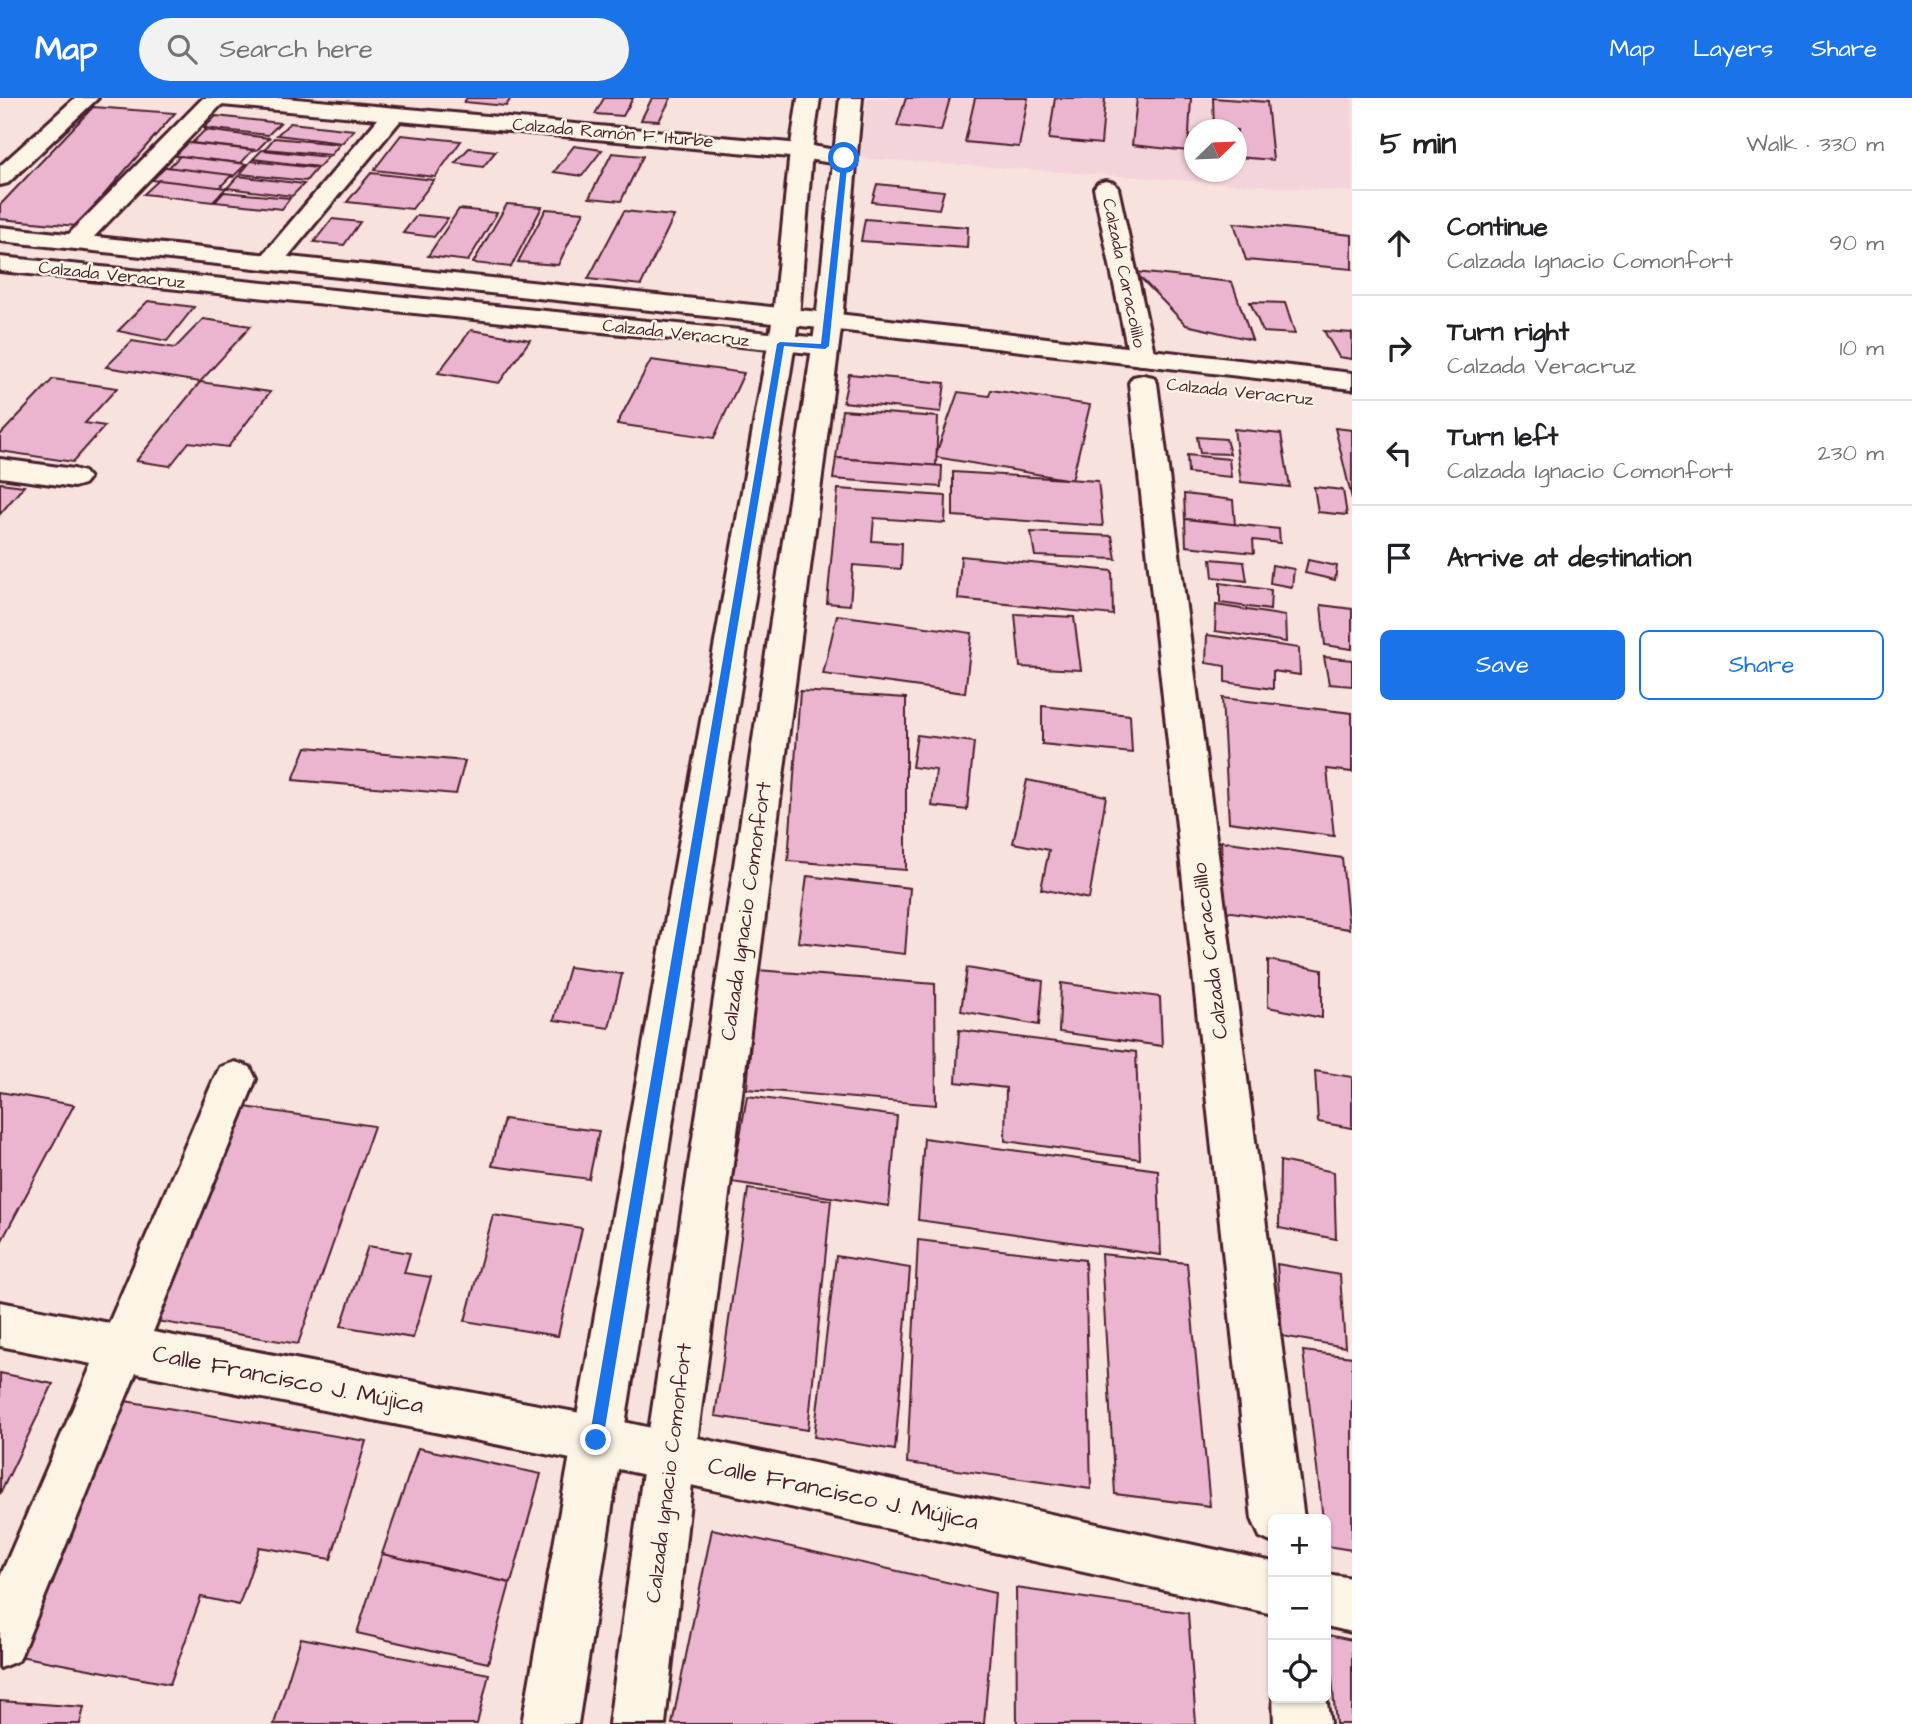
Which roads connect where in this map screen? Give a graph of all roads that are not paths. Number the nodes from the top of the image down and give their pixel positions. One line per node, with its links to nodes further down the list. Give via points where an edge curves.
1 (87, 98): 8 (street)
2 (215, 98): 5 (street, Calzada Ramón F. Iturbe); 11 (street, Calzada Veracruz)
3 (809, 98): 6 (street)
4 (851, 98): 7 (street, Calzada Ignacio Comonfort)
5 (395, 113): 6 (street, Calzada Ramón F. Iturbe); 12 (street)
6 (801, 151): 7 (street, Calzada Ramón F. Iturbe); 14 (street)
7 (844, 158): 15 (street, Calzada Ignacio Comonfort)
8 (0, 178)
9 (1105, 188): 16 (street, Calzada Caracolillo)
10 (0, 234): 11 (street, Calzada Veracruz)
11 (77, 240): 12 (street, Calzada Veracruz)
12 (271, 261): 14 (street, Calzada Veracruz)
13 (0, 264): 14 (street, Calzada Veracruz)
14 (783, 330): 15 (street, Calzada Veracruz); 24 (street)
15 (836, 339): 16 (street, Calzada Veracruz); 25 (street, Calzada Ignacio Comonfort)
16 (1153, 378): 17 (street, Calzada Veracruz); 18 (street, Calzada Veracruz); 26 (street, Calzada Caracolillo)
17 (1352, 381)
18 (1352, 403)
19 (0, 468): 20 (street)
20 (74, 478)
21 (235, 1079): 23 (street)
22 (0, 1324): 23 (street, Calle Francisco J. Mújica)
23 (123, 1348): 24 (street, Calle Francisco J. Mújica); 30 (street)
24 (596, 1440): 25 (street, Calle Francisco J. Mújica); 32 (street)
25 (670, 1457): 27 (street, Calle Francisco J. Mújica); 33 (street, Calzada Ignacio Comonfort)
26 (1277, 1514)
27 (1268, 1587)
28 (1331, 1601): 29 (street)
29 (1352, 1605)
30 (0, 1641)
31 (1300, 1703): 34 (street)
32 (550, 1724)
33 (637, 1724)
34 (1302, 1724)

